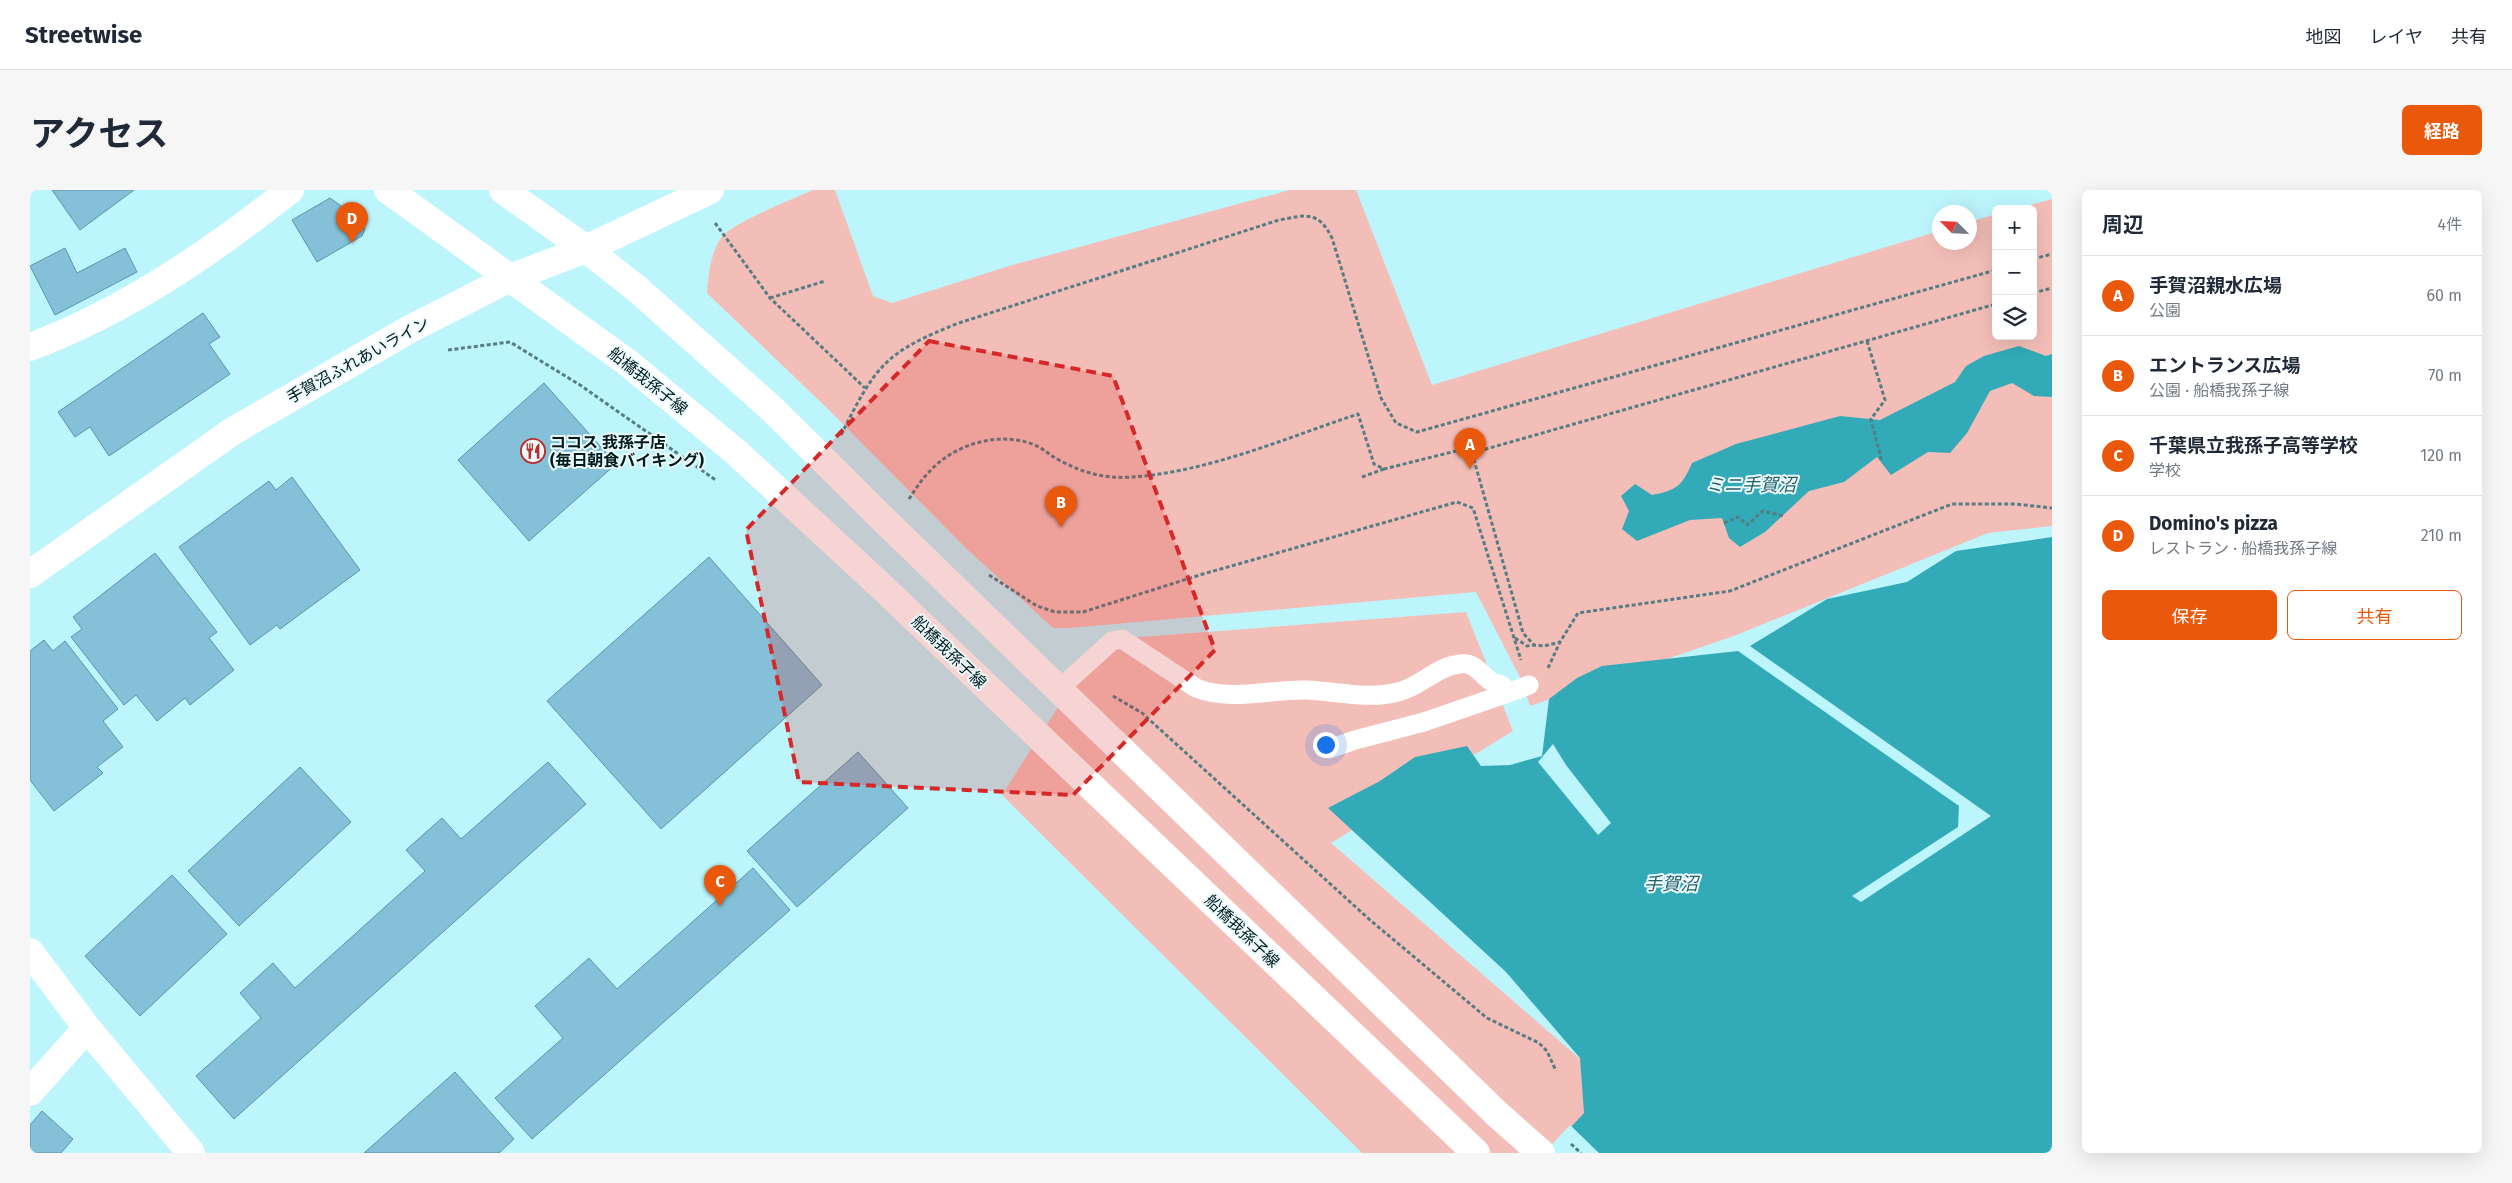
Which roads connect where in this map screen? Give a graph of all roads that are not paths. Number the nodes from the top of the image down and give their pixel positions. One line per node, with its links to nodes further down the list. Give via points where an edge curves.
1 (290, 190): 7 (main road, via 151,289 63,334)
2 (388, 190): 6 (main road, 船橋我孫子線)
3 (503, 190): 5 (main road)
4 (703, 193): 5 (main road, 手賀沼ふれあいライン)
5 (586, 249): 6 (main road, 手賀沼ふれあいライン); 11 (main road, via 682,327 772,409)
6 (510, 278): 8 (main road, 手賀沼ふれあいライン, via 410,329 232,431); 17 (main road, 船橋我孫子線, via 628,363 737,453)
7 (30, 347)
8 (30, 574)
9 (1530, 686): 10 (lane)
10 (1508, 693): 11 (lane, via 1502,685 1488,681 1477,668 1462,663 1398,692 1208,693 1122,639 1112,641); 12 (lane, via 1424,722)
11 (1065, 695): 18 (main road)
12 (1329, 749)
13 (30, 952): 14 (main road)
14 (87, 1028): 15 (main road); 16 (main road)
15 (30, 1092)
16 (191, 1153)
17 (1476, 1153)
18 (1540, 1153)

